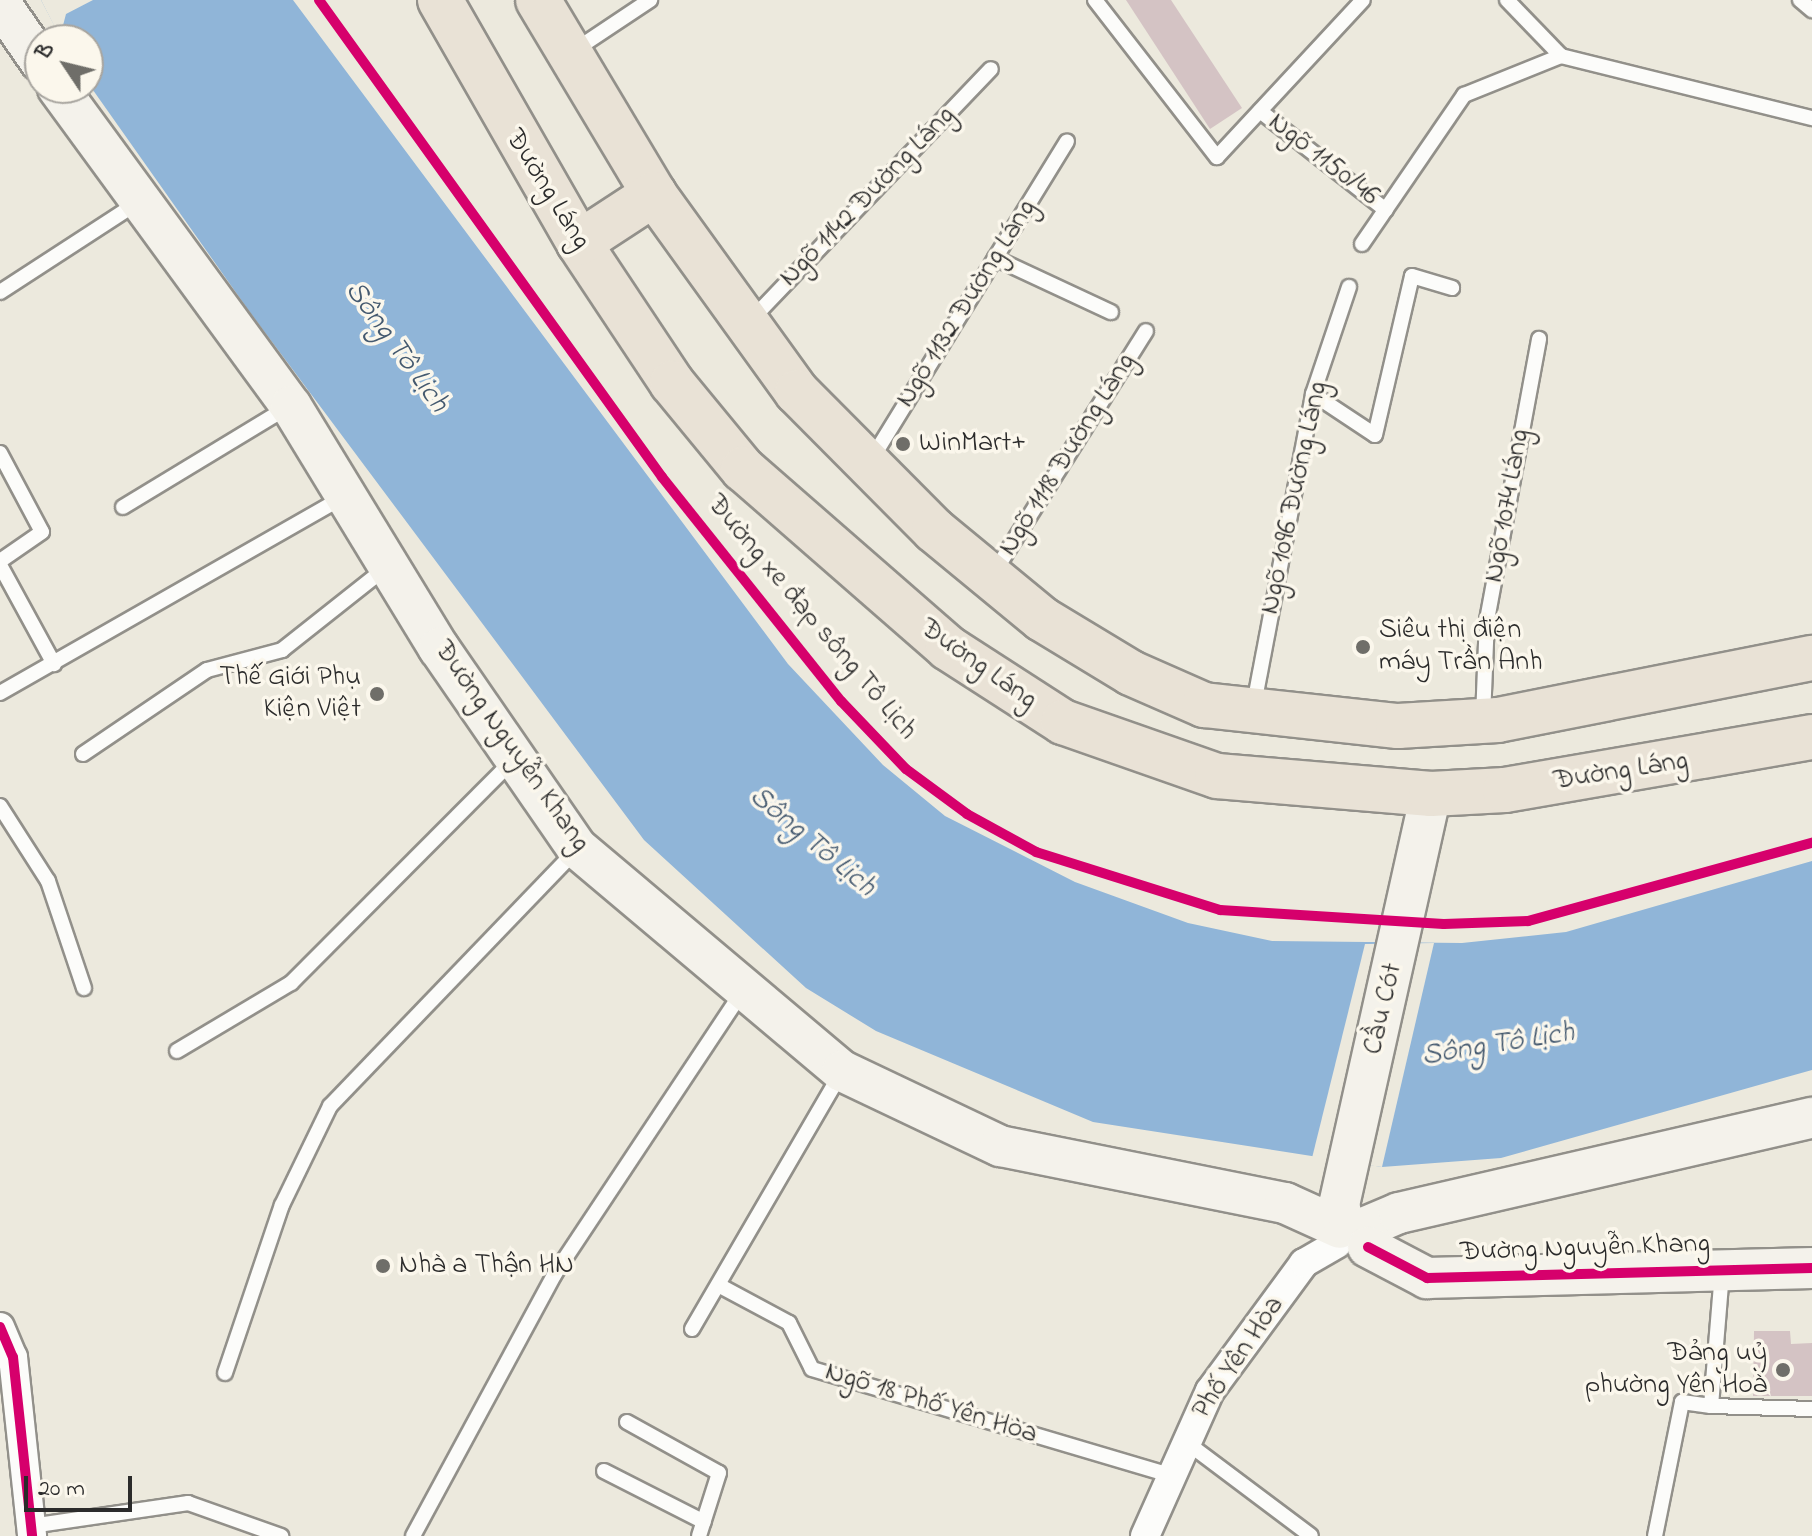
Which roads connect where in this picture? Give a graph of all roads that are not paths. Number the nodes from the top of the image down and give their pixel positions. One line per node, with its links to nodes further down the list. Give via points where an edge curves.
1 (440, 0): 21 (main road, Đường Láng)
2 (538, 0): 11 (main road)
3 (650, 0): 11 (lane)
4 (1095, 0): 15 (lane, via 1217,157)
5 (1363, 0): 15 (lane)
6 (1507, 0): 12 (lane)
7 (1800, 0): 9 (lane)
8 (0, 3): 10 (main road)
9 (1812, 10)
10 (24, 38)
11 (569, 54): 18 (main road)
12 (1561, 56): 16 (lane); 20 (lane, via 1464,95)
13 (991, 69): 28 (lane, Ngõ 1142 Đường Láng)
14 (69, 104): 19 (main road, Đường Nguyễn Khang)
15 (1260, 111): 20 (lane, Ngõ 1150/46)
16 (1812, 118)
17 (1067, 141): 23 (lane, Ngõ 1132 Đường Láng)
18 (654, 194): 21 (main road); 28 (main road)
19 (137, 203): 26 (lane); 32 (main road, Đường Nguyễn Khang)
20 (1386, 210): 22 (lane)
21 (579, 243): 48 (main road, Đường Láng, via 672,383 743,469 886,597 1008,692 1173,766)
22 (1362, 244)
23 (995, 258): 27 (lane); 34 (lane, Ngõ 1132 Đường Láng)
24 (1349, 287): 31 (lane, Ngõ 1096 Đường Láng)
25 (1452, 288): 31 (lane, via 1412,276 1375,435)
26 (0, 292)
27 (1111, 312)
28 (745, 326): 34 (main road)
29 (1146, 331): 39 (lane, Ngõ 1118 Đường Láng)
30 (1539, 339): 44 (lane, Ngõ 1074 Láng, via 1487,620)
31 (1313, 394): 43 (lane, Ngõ 1096 Đường Láng)
32 (291, 406): 35 (main road, Đường Nguyễn Khang); 36 (lane)
33 (0, 453): 37 (lane, via 42,532)
34 (866, 467): 39 (main road)
35 (344, 497): 38 (main road, Đường Nguyễn Khang); 41 (lane)
36 (123, 507)
37 (0, 563): 41 (lane)
38 (388, 566): 46 (lane, via 282,650 207,670); 47 (main road, Đường Nguyễn Khang)
39 (991, 578): 43 (main road, via 1131,673 1204,705)
40 (1812, 658): 44 (main road)
41 (54, 664): 42 (lane)
42 (0, 693)
43 (1252, 712): 44 (main road, via 1398,726)
44 (1483, 721)
45 (1812, 737): 48 (main road, Đường Láng, via 1505,790)
46 (83, 754)
47 (515, 758): 50 (main road, Đường Nguyễn Khang); 53 (lane, via 291,983)
48 (1431, 794): 56 (main road, Cầu Cót, via 1339,1205)
49 (0, 806): 51 (lane, via 48,881)
50 (577, 848): 52 (main road, Đường Nguyễn Khang); 63 (lane, via 330,1106 282,1205)
51 (84, 988)
52 (743, 990): 54 (main road, Đường Nguyễn Khang); 75 (lane, via 554,1275)
53 (177, 1051)
54 (842, 1071): 56 (main road, Đường Nguyễn Khang, via 1000,1146 1285,1203); 59 (lane)
55 (1812, 1118): 56 (main road, Đường Nguyễn Khang, via 1399,1213)
56 (1351, 1234): 57 (main road, Đường Nguyễn Khang, via 1427,1278); 67 (street, Phố Yên Hòa, via 1304,1263 1210,1391)
57 (1722, 1268): 58 (main road, Đường Nguyễn Khang); 64 (lane)
58 (1812, 1268)
59 (722, 1287): 61 (lane); 70 (lane, Ngõ 18 Phố Yên Hòa, via 789,1323 812,1369)
60 (0, 1327): 62 (street)
61 (692, 1329)
62 (7, 1359): 73 (street)
63 (225, 1373)
64 (1711, 1406): 65 (lane); 78 (lane, via 1682,1402)
65 (1812, 1409)
66 (627, 1422): 71 (lane, via 719,1473)
67 (1186, 1442): 70 (street, Phố Yên Hòa); 77 (lane)
68 (654, 1447): 71 (lane)
69 (604, 1471): 72 (lane)
70 (1171, 1475): 76 (street, Phố Yên Hòa)
71 (716, 1483): 72 (lane)
72 (701, 1529)
73 (32, 1531): 74 (lane, via 188,1503)
74 (277, 1535)
75 (413, 1536)
76 (1145, 1536)
77 (1311, 1536)
78 (1655, 1536)

